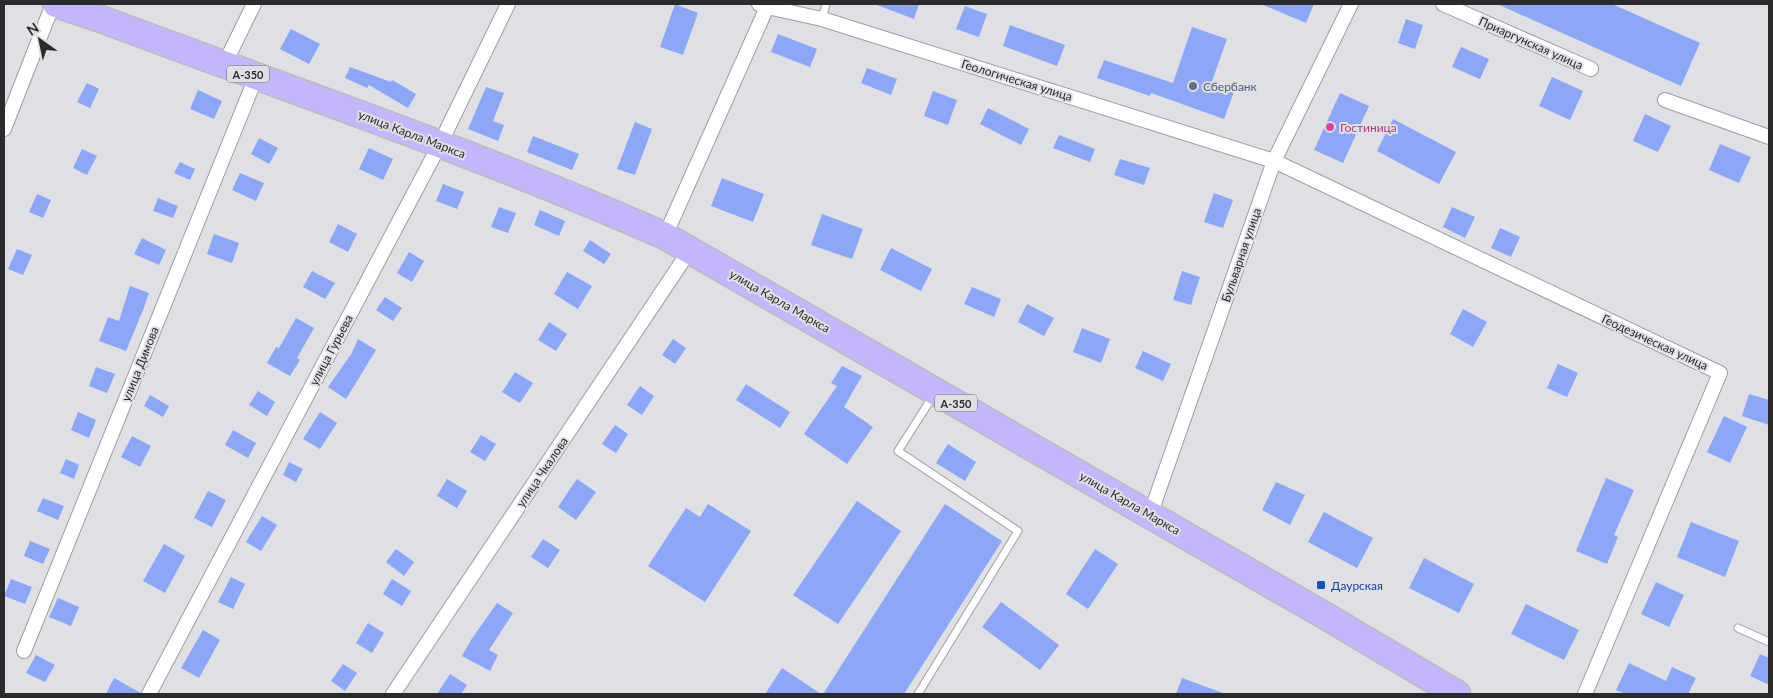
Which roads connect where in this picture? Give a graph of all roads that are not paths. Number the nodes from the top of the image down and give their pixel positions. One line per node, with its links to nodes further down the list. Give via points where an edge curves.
1 (55, 4): 9 (highway, улица Карла Маркса / А-350); 13 (street)
2 (254, 4): 9 (street)
3 (508, 4): 15 (street, улица Гурьева)
4 (826, 4): 8 (lane)
5 (1351, 4): 16 (street, Бульварная улица)
6 (1443, 4): 10 (street, Приаргунская улица)
7 (763, 5): 8 (street, Геологическая улица); 17 (street)
8 (822, 19): 16 (street, Геологическая улица)
9 (224, 65): 11 (highway, улица Карла Маркса / А-350)
10 (1591, 70)
11 (256, 77): 15 (highway, улица Карла Маркса / А-350); 23 (street, улица Димова)
12 (1665, 100): 14 (street)
13 (4, 129)
14 (1769, 137)
15 (440, 144): 17 (highway, улица Карла Маркса / А-350); 25 (street, улица Гурьева)
16 (1274, 160): 20 (street, Бульварная улица); 28 (street, Геодезическая улица, via 1720,373)
17 (665, 236): 18 (highway, улица Карла Маркса / А-350)
18 (690, 250): 19 (highway, улица Карла Маркса / А-350); 26 (street, улица Чкалова)
19 (936, 392): 20 (highway, улица Карла Маркса / А-350); 27 (lane, via 898,451 1018,531)
20 (1150, 515): 24 (highway, улица Карла Маркса / А-350)
21 (1738, 628): 22 (lane)
22 (1769, 642)
23 (24, 651)
24 (1442, 690)
25 (149, 694)
26 (393, 694)
27 (918, 694)
28 (1585, 694)

